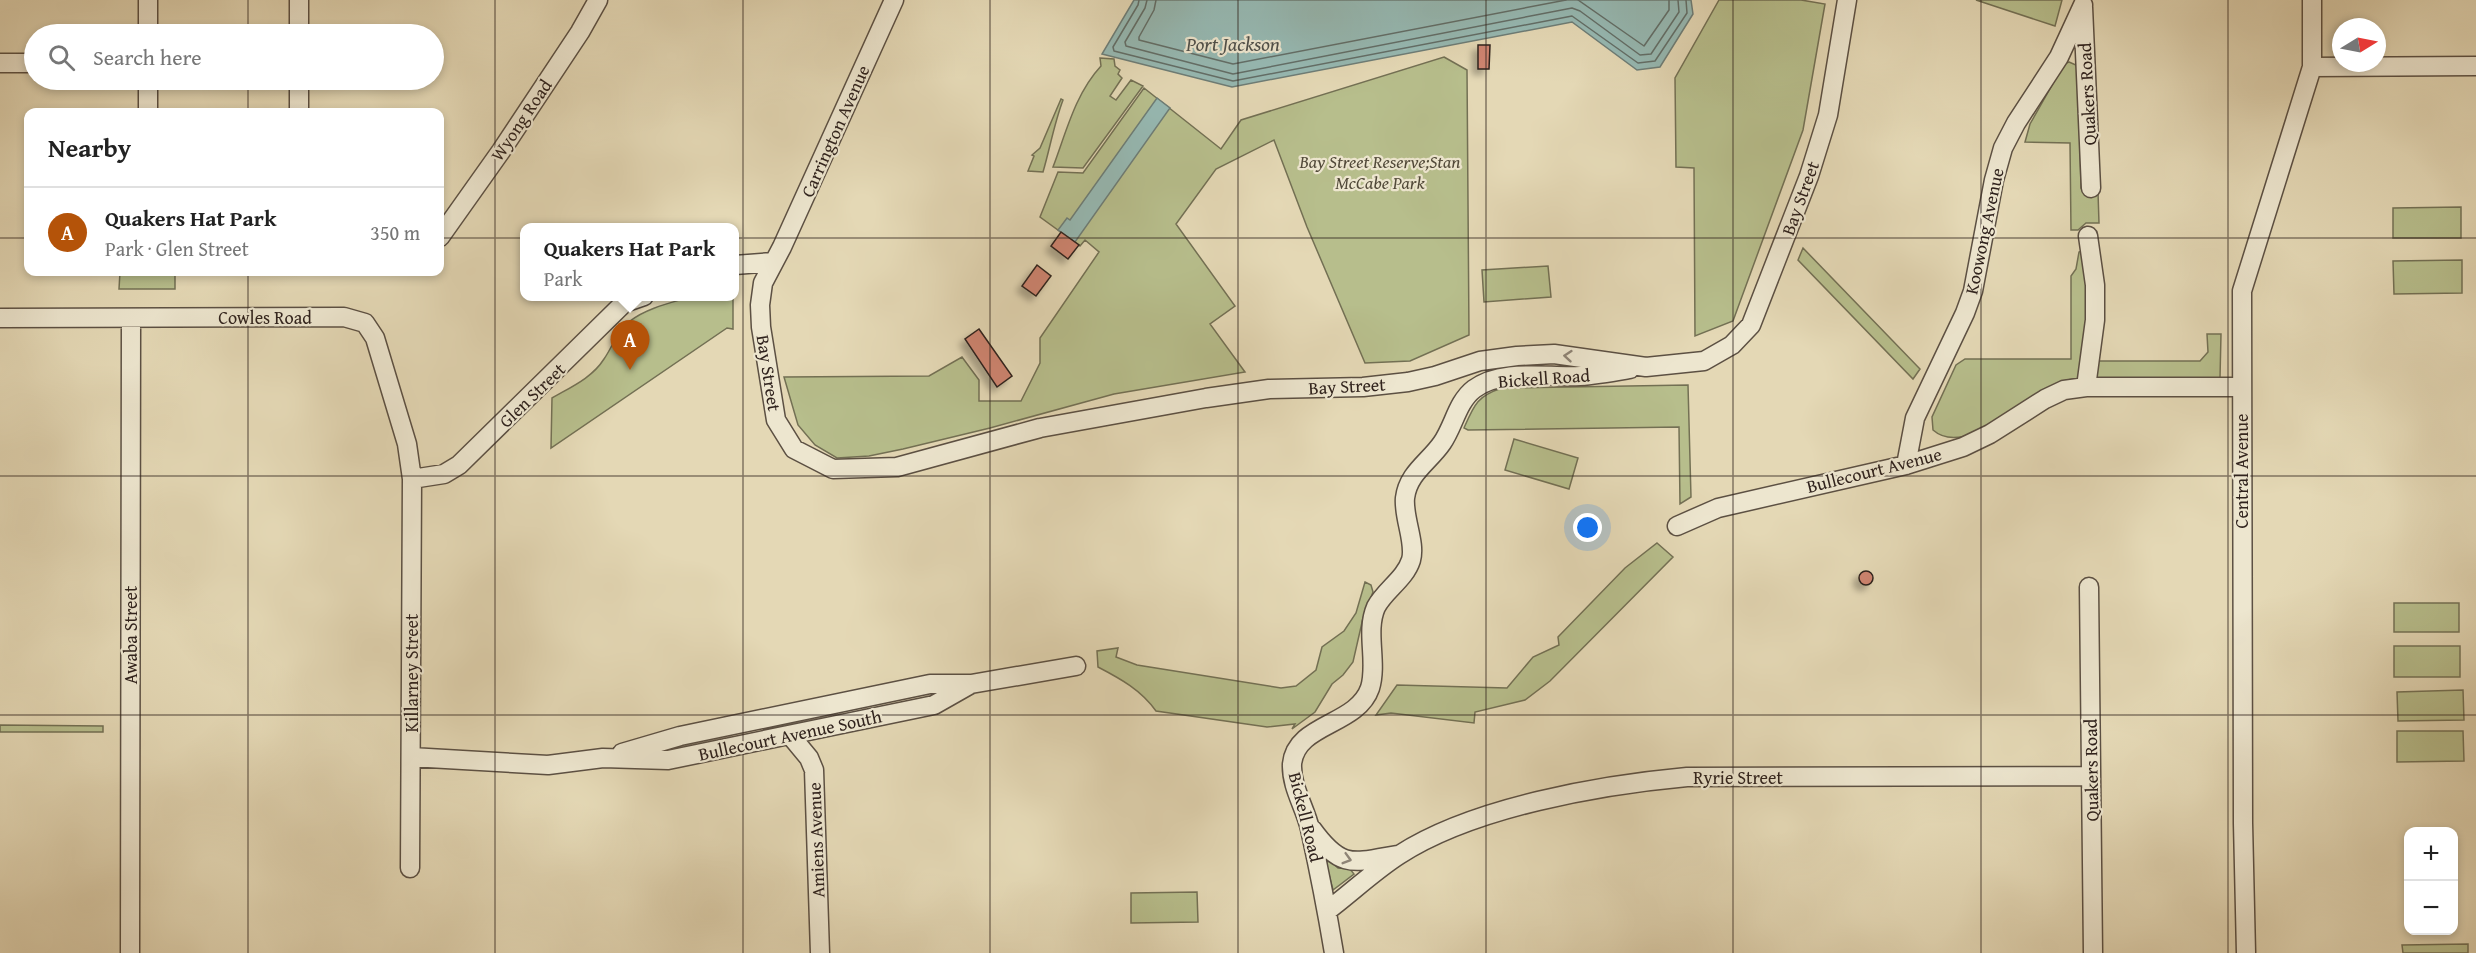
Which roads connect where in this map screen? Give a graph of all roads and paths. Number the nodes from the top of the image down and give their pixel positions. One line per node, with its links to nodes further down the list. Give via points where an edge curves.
1 (148, 0): 8 (street)
2 (299, 0): 9 (street)
3 (598, 0): 19 (street, Wyong Road)
4 (894, 0): 21 (street, Carrington Avenue)
5 (1847, 0): 26 (street, Bay Street, via 1825,125 1809,177 1750,325 1732,345 1704,361)
6 (2312, 0): 13 (street, Central Avenue)
7 (2083, 3): 18 (street, Quakers Road); 29 (street, Koowong Avenue, via 2059,57 2003,148 1972,291 1956,335 1915,418)
8 (148, 24)
9 (299, 24)
10 (0, 63): 11 (street)
11 (24, 63)
12 (2476, 66): 13 (street)
13 (2312, 67): 28 (street, Central Avenue, via 2242,291)
14 (148, 90): 16 (street)
15 (299, 90): 17 (street)
16 (148, 108)
17 (299, 108)
18 (2091, 188)
19 (444, 231)
20 (2088, 236): 27 (street, via 2095,320)
21 (773, 262): 22 (street); 26 (street, Bay Street, one-way to 21, via 1554,354 1517,356 1480,361 1417,380 1363,387 1269,388 1206,398 1040,428 897,466 833,469 794,449 776,420 760,305 763,284)
22 (739, 265)
23 (631, 301): 30 (street, Glen Street, via 624,303 459,465 444,474)
24 (0, 318): 25 (street, Cowles Road)
25 (131, 318): 30 (street, Cowles Road, via 344,317 365,323 375,338 394,395); 43 (street, Awaba Street)
26 (1646, 367): 39 (street, Bickell Road, via 1580,376 1499,379 1475,388 1464,398 1443,442 1408,484 1404,507 1412,559 1376,608 1369,689 1355,711 1317,731 1297,748 1292,761 1292,775)
27 (2086, 387): 28 (street, Bullecourt Avenue); 29 (street, Bullecourt Avenue, via 2064,390 2045,399 1963,447)
28 (2241, 387): 47 (street, Central Avenue)
29 (1906, 465): 31 (street, Bullecourt Avenue, via 1718,508)
30 (412, 479): 36 (street, Killarney Street)
31 (1677, 526)
32 (2089, 587): 38 (street, Quakers Road)
33 (1076, 666): 34 (street, Bullecourt Avenue South)
34 (971, 684): 35 (street, Bullecourt Avenue South, via 934,705); 37 (street, Bullecourt Avenue South, via 930,684 680,736)
35 (790, 735): 37 (street, Bullecourt Avenue South, via 668,760); 44 (street, Amiens Avenue, via 814,770)
36 (411, 756): 37 (street, Bullecourt Avenue South, via 548,765); 41 (street, Killarney Street)
37 (603, 758)
38 (2091, 776): 40 (street, Ryrie Street, via 1687,777 1640,781 1504,810); 46 (street, Quakers Road)
39 (1309, 825): 40 (street, Ryrie Street, one-way to 40, via 1341,859 1354,862); 42 (street, Bickell Road)
40 (1398, 855): 42 (street, Ryrie Street)
41 (410, 868)
42 (1327, 911): 45 (street, Bickell Road)
43 (130, 953)
44 (820, 953)
45 (1334, 953)
46 (2093, 953)
47 (2246, 953)

